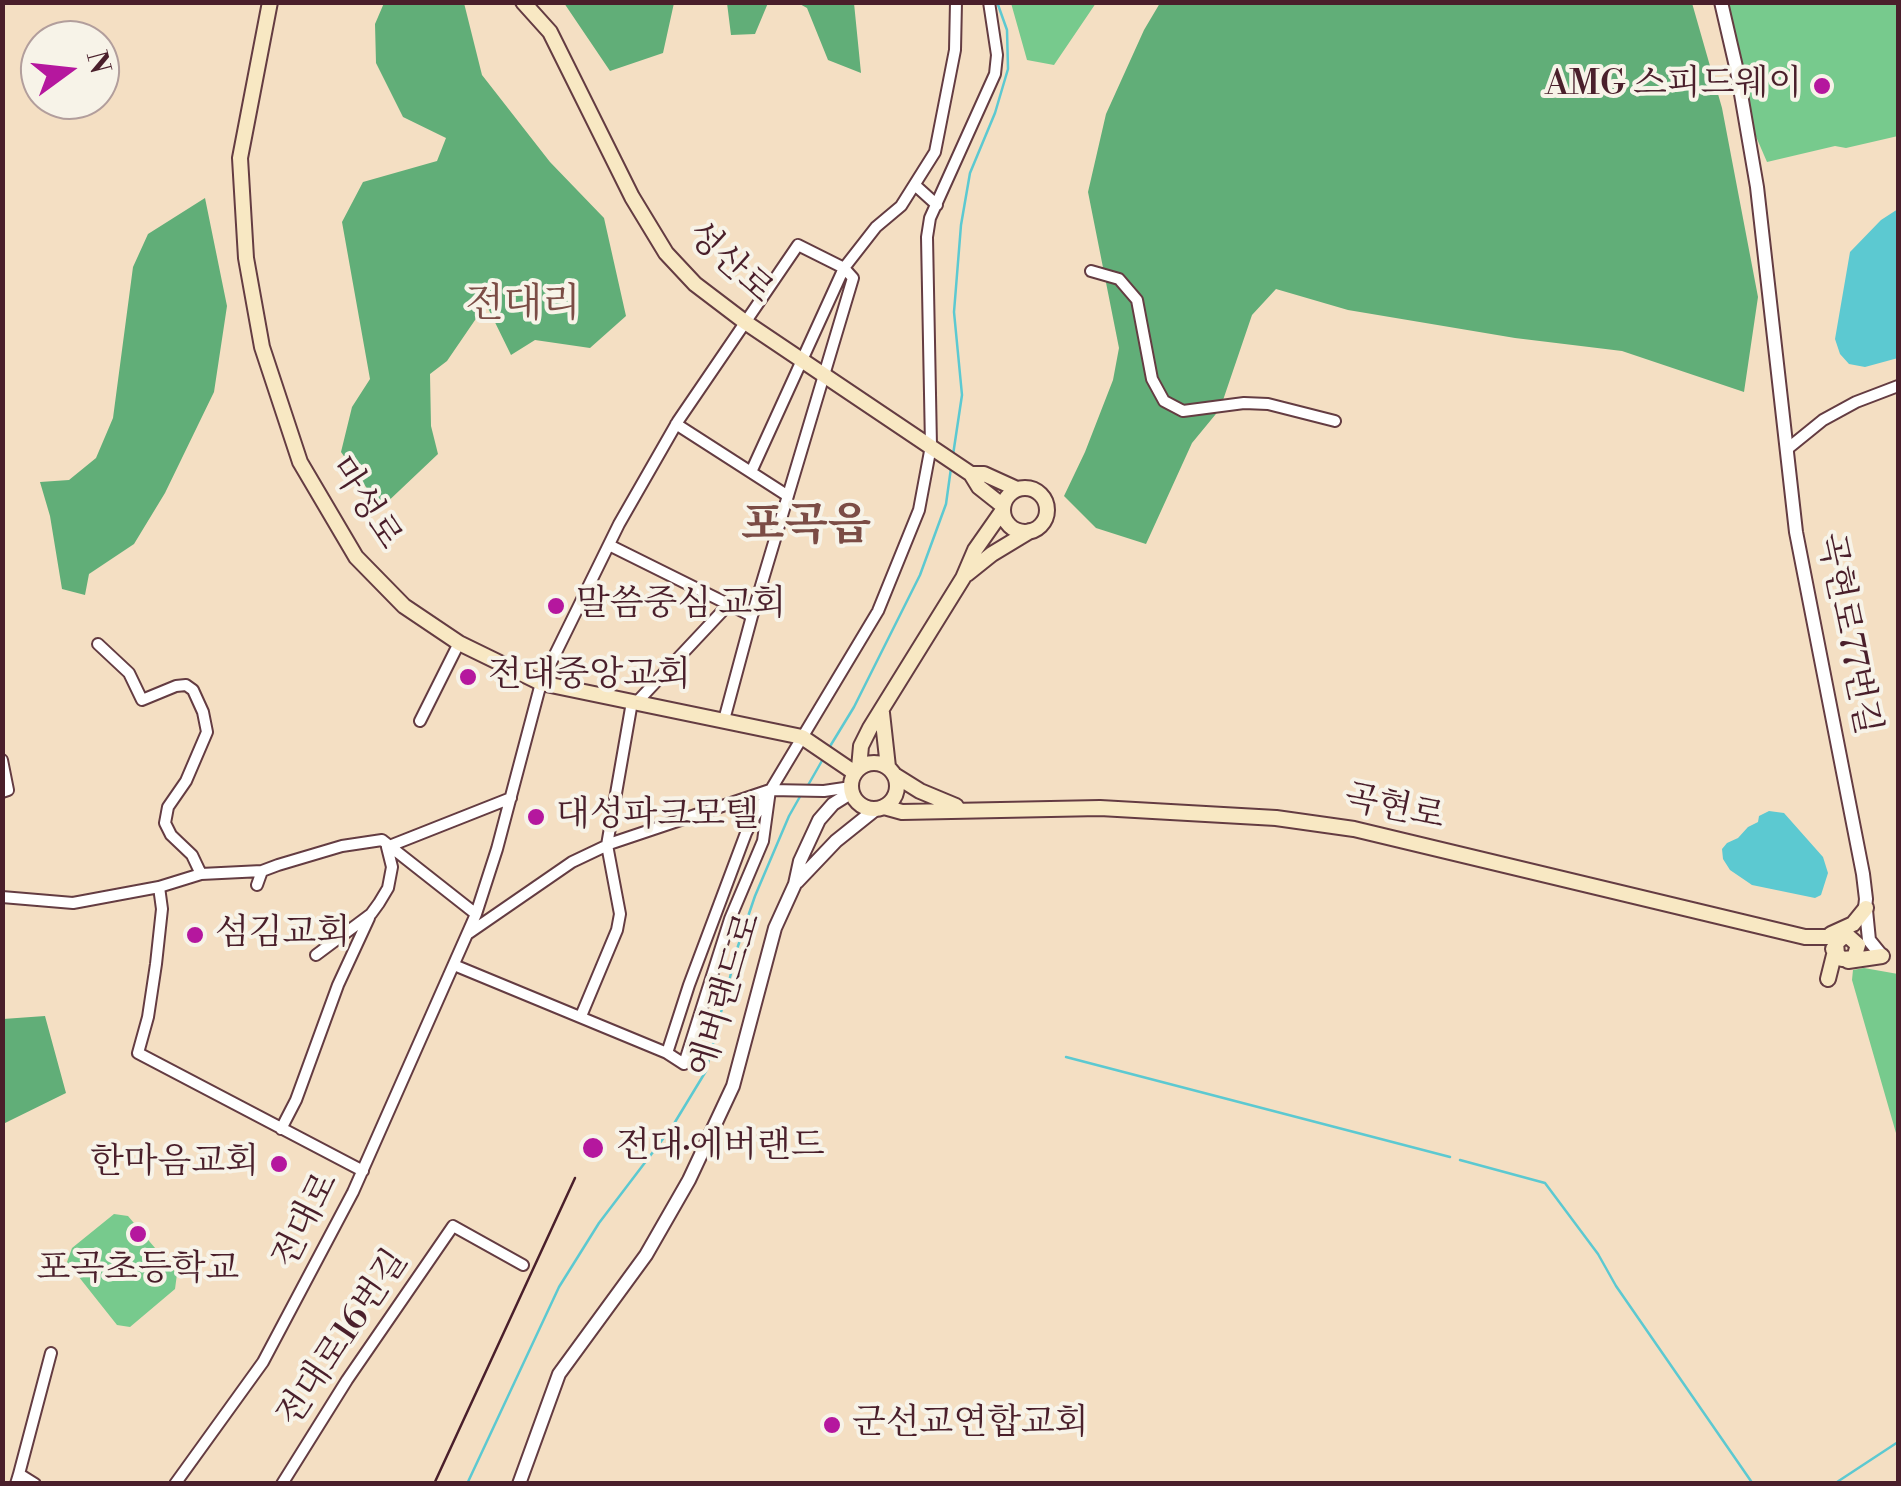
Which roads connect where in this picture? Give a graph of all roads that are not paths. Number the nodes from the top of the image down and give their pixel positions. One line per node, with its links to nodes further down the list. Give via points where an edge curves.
1 (270, 2): 28 (main road, 마성로, via 240,158 246,258 262,348 300,462 356,557 404,606)
2 (523, 2): 10 (main road, 성산로, via 550,32 666,253)
3 (956, 2): 6 (street, via 940,134)
4 (989, 2): 7 (street, via 998,55 994,74)
5 (1721, 2): 17 (street, 곡현로77번길, via 1757,187)
6 (916, 186): 7 (street); 8 (street)
7 (936, 205): 16 (street, via 925,251)
8 (844, 268): 10 (street, 전대로, via 798,245); 11 (street); 12 (street, via 853,278)
9 (1091, 271): 14 (street, via 1118,279 1137,300 1152,378 1164,400 1182,412 1268,404)
10 (745, 322): 11 (main road, 성산로); 15 (street, 전대로)
11 (801, 359): 12 (main road, 성산로); 18 (street)
12 (824, 375): 16 (main road, 성산로); 21 (street)
13 (1898, 386): 17 (street, via 1823,420)
14 (1335, 422)
15 (676, 424): 18 (street); 24 (street, 전대로)
16 (934, 448): 19 (main road, 성산로); 35 (street, via 919,510 878,611)
17 (1786, 450): 52 (street, 곡현로77번길)
18 (750, 472): 21 (street)
19 (971, 474): 20 (main road); 22 (main road)
20 (1017, 490): 22 (main road); 23 (main road, via 1032,490 1044,500 1046,518)
21 (788, 496): 27 (street)
22 (1003, 508): 23 (main road, via 1008,524); 25 (main road, 에버랜드로)
23 (1030, 532): 25 (main road)
24 (609, 544): 26 (street); 30 (street, 전대로)
25 (963, 578): 32 (main road, 에버랜드로)
26 (729, 604): 27 (street); 31 (street)
27 (752, 616): 33 (street)
28 (460, 642): 30 (main road, 마성로); 34 (street)
29 (98, 644): 47 (street, via 128,673 142,700 176,686 193,690 207,732 165,823)
30 (541, 682): 31 (main road, 마성로); 41 (street, 전대로)
31 (634, 702): 33 (main road, 마성로); 44 (street)
32 (882, 712): 37 (main road); 38 (main road, 에버랜드로, via 861,746)
33 (724, 720): 35 (main road, 마성로)
34 (420, 721)
35 (805, 739): 38 (main road, via 842,763); 39 (street)
36 (2, 760): 40 (street, via 8,790)
37 (892, 772): 38 (main road, via 877,762); 42 (main road, via 897,790); 43 (main road)
38 (854, 780): 39 (street, via 824,791); 42 (main road, via 861,805); 48 (street, 에버랜드로, via 819,820)
39 (776, 791): 44 (street); 66 (street, via 746,833); 66 (street, via 684,1064)
40 (2, 792)
41 (511, 798): 45 (street); 54 (street, 전대로)
42 (880, 808): 43 (main road, 곡현로); 48 (street)
43 (962, 809): 56 (main road, 곡현로, via 1119,809 1354,829)
44 (608, 845): 55 (street); 65 (street, via 620,914)
45 (386, 846): 46 (street, via 382,840 360,842); 53 (street, via 388,888); 54 (street)
46 (262, 870): 47 (street); 49 (street)
47 (201, 874): 50 (street)
48 (796, 884): 75 (street, 에버랜드로, via 775,928 728,1096 646,1255 560,1374)
49 (257, 885)
50 (160, 887): 51 (street, via 73,902); 67 (street, via 156,964 138,1053)
51 (2, 897)
52 (1866, 908): 56 (main road, via 1842,930); 57 (street, via 1862,922); 58 (street); 60 (street, via 1869,940)
53 (372, 912): 59 (street); 67 (street)
54 (476, 914): 55 (street, 전대로)
55 (468, 934): 63 (street, 전대로)
56 (1805, 936): 57 (main road, 곡현로); 64 (main road, via 1824,952)
57 (1839, 944): 58 (main road, via 1853,938); 62 (main road, via 1839,958); 64 (main road)
58 (1858, 945): 60 (main road); 62 (main road)
59 (316, 955)
60 (1882, 956): 61 (main road); 62 (main road); 64 (main road, via 1854,962)
61 (1898, 957)
62 (1850, 960): 64 (main road)
63 (454, 965): 65 (street); 68 (street, 전대로)
64 (1828, 980)
65 (580, 1016): 66 (street)
66 (667, 1053)
67 (280, 1128): 68 (street)
68 (363, 1171): 73 (street, 전대로, via 263,1362)
69 (523, 1265): 74 (street, 전대로16번길, via 453,1226)
70 (51, 1353): 71 (street)
71 (17, 1479): 72 (street)
72 (35, 1484)
73 (176, 1484)
74 (282, 1484)
75 (519, 1484)

